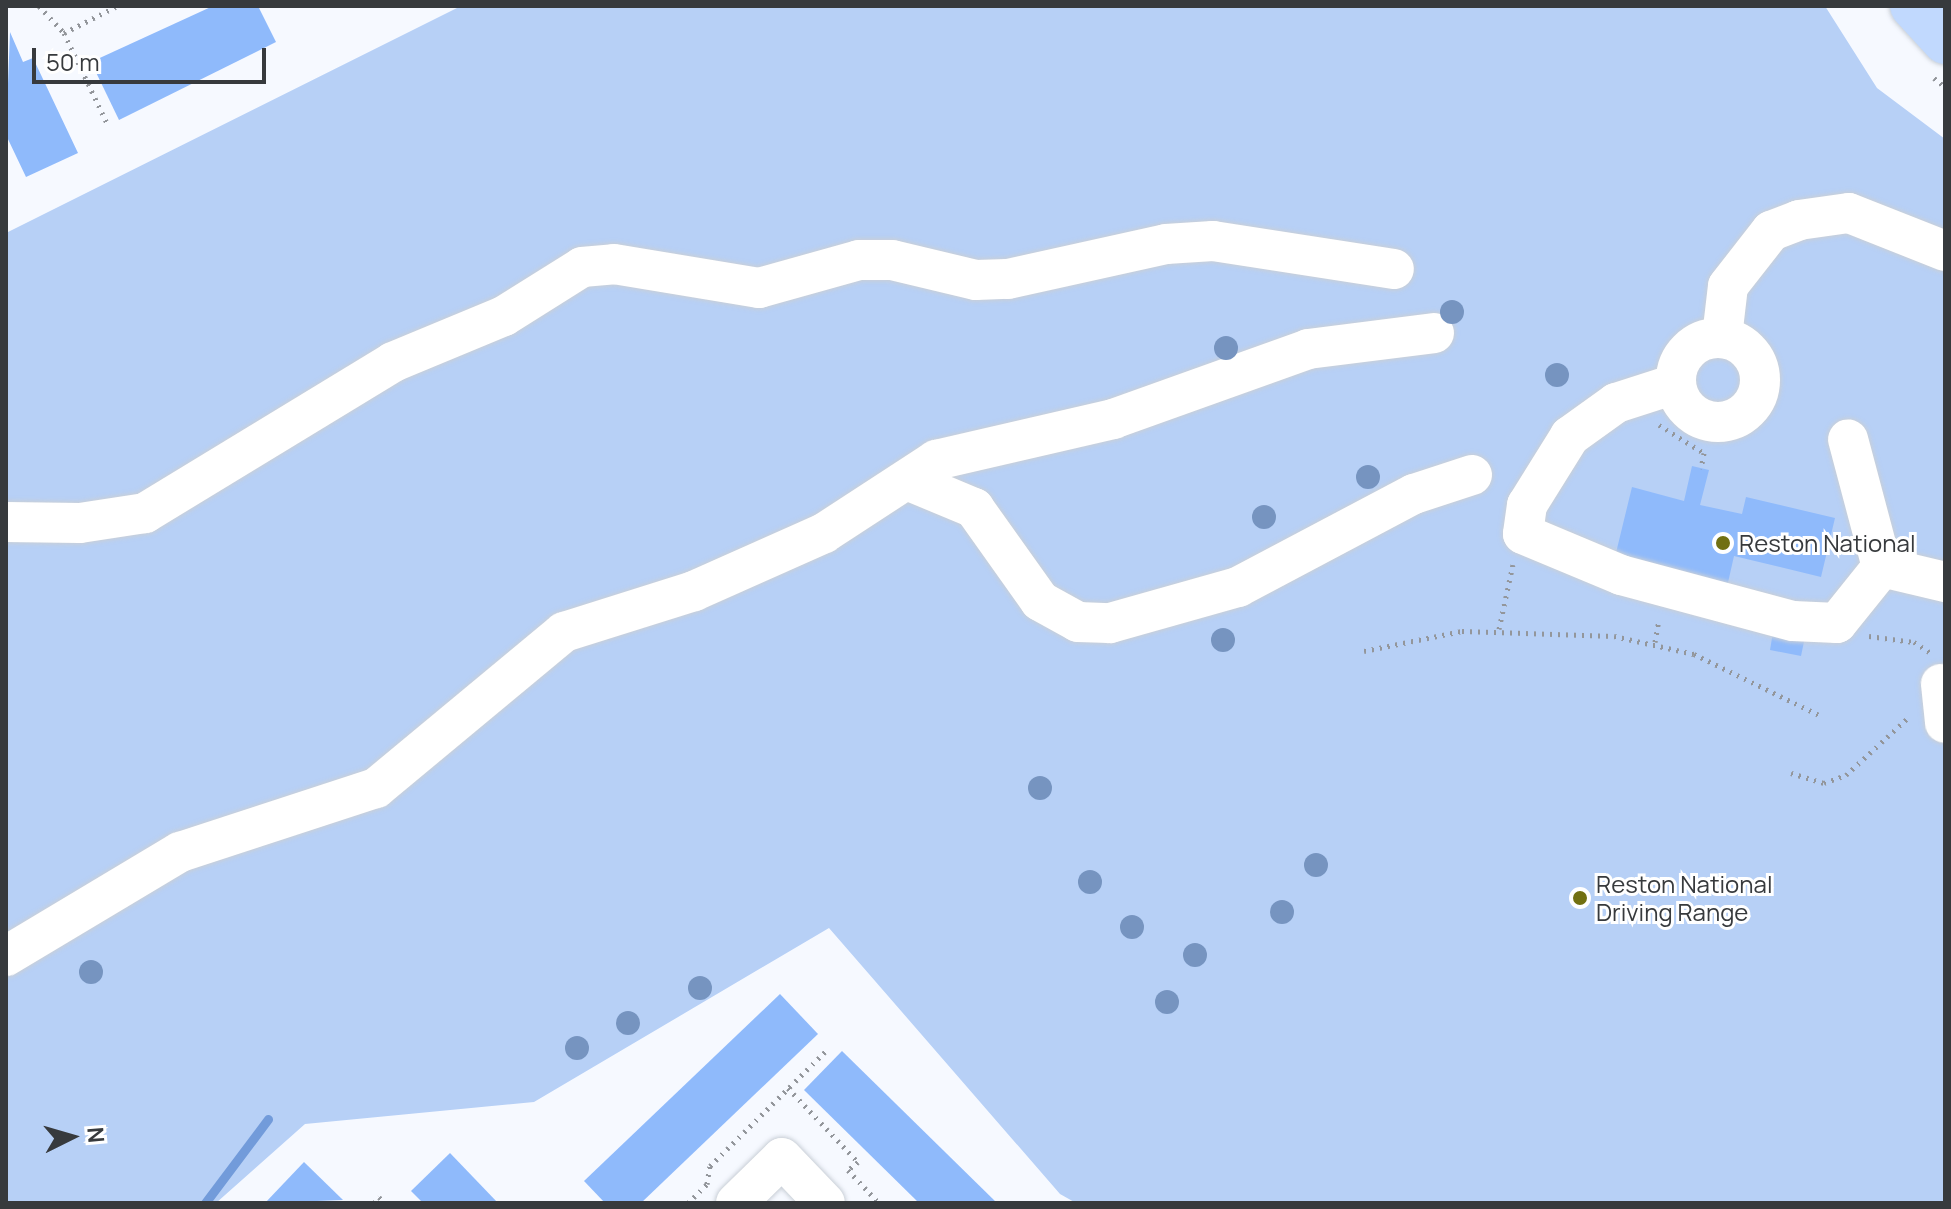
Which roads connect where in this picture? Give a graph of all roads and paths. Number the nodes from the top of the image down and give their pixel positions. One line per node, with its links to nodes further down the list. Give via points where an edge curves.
1 (39, 6): 4 (path)
2 (117, 6): 4 (path)
3 (1912, 6): 5 (main road)
4 (64, 33): 6 (path)
5 (1945, 42)
6 (107, 123)
7 (1945, 251): 10 (lane, via 1849,213 1799,220 1771,231 1728,286)
8 (1394, 269): 16 (lane, via 1213,241 1166,244 1008,279 976,280 892,260 859,260 759,288 614,264 582,267 504,316 393,362 145,513 93,523)
9 (1434, 333): 15 (lane, via 1308,349 1113,419 936,460)
10 (1722, 337): 11 (lane, via 1687,350); 11 (lane, via 1745,347 1757,365 1760,387 1747,411 1725,422 1705,420)
11 (1662, 387): 13 (path, via 1660,428 1704,453); 17 (lane, via 1591,416 1570,436 1527,505)
12 (1848, 439): 18 (lane)
13 (1701, 469)
14 (1472, 475): 15 (lane, via 1414,494 1238,587 1110,623 1078,622 1040,601 974,508)
15 (907, 480): 26 (lane, via 824,533 694,591 564,632 376,788 180,852)
16 (6, 522)
17 (1523, 534): 20 (lane, via 1621,575 1793,621 1828,625); 21 (path)
18 (1882, 567): 19 (lane); 20 (lane)
19 (1945, 582)
20 (1849, 617): 23 (path, via 1870,637 1926,647)
21 (1499, 629): 22 (path); 24 (path, via 1655,642 1739,672)
22 (1364, 651)
23 (1943, 704): 25 (path, via 1846,775 1824,783)
24 (1821, 716)
25 (1791, 773)
26 (6, 956)
27 (827, 1050): 28 (path)
28 (788, 1088): 31 (path, via 710,1166 707,1184); 34 (path, via 858,1162 848,1170)
29 (374, 1203): 30 (path, via 379,1197)
30 (385, 1203)
31 (688, 1203)
32 (736, 1203): 33 (lane, via 782,1158)
33 (825, 1203)
34 (879, 1203)

